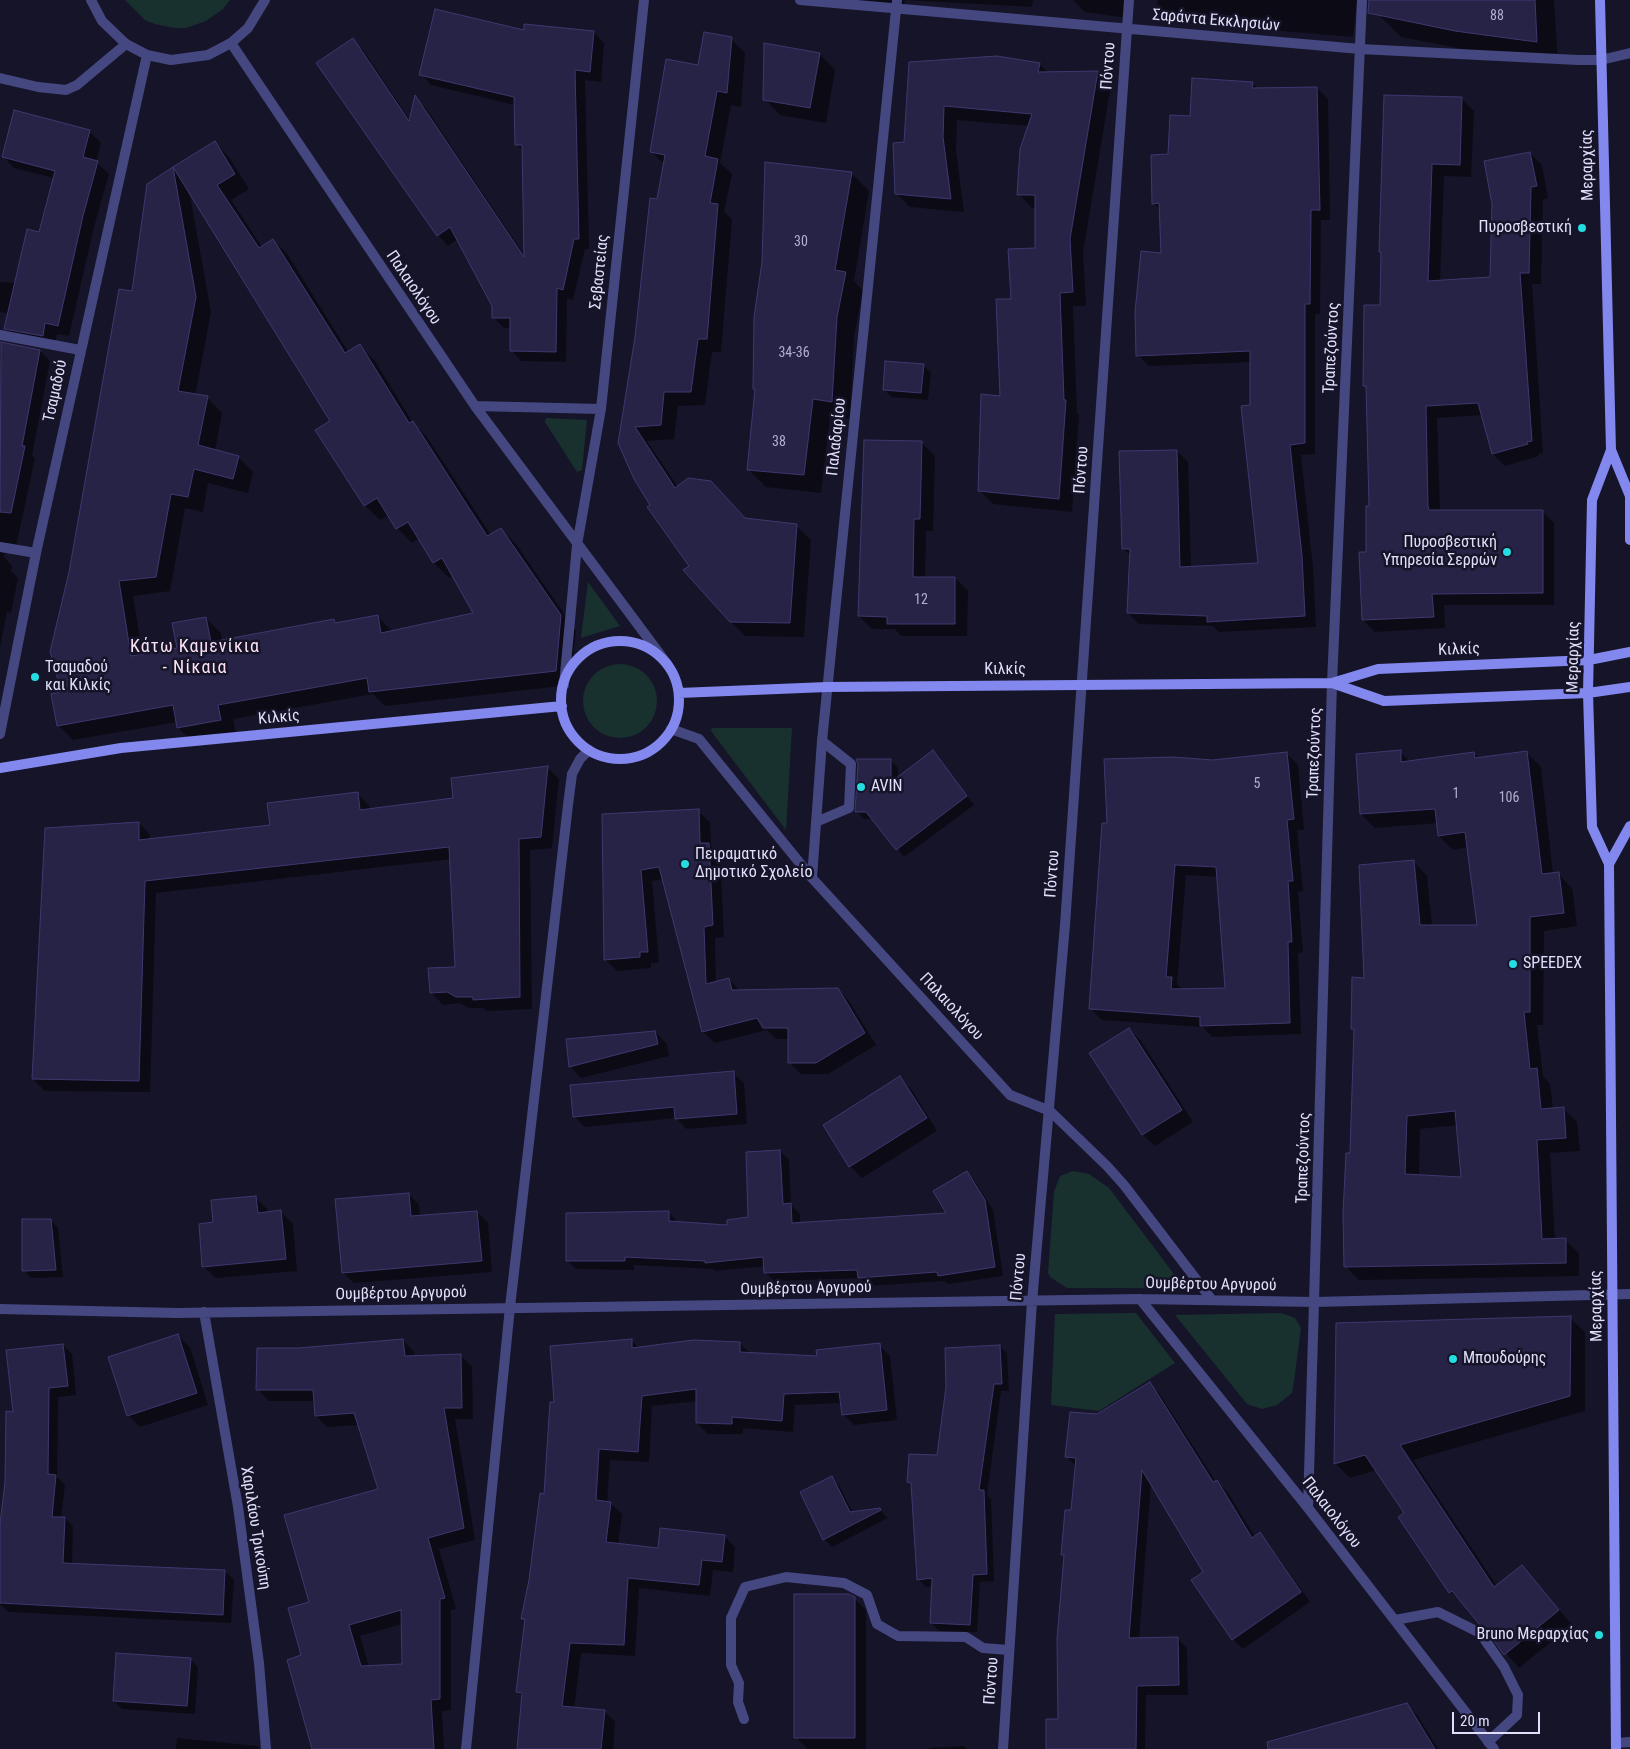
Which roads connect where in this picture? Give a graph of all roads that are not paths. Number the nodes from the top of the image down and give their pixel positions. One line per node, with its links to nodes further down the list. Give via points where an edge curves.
1 (91, 0): 11 (street, via 102,21)
2 (265, 0): 10 (street, via 248,28)
3 (644, 0): 20 (street, Σεβαστείας)
4 (800, 0): 8 (street, Σαράντα Εκκλησιών)
5 (1129, 0): 9 (street, Πόντου)
6 (1362, 0): 12 (street, Τραπεζούντος)
7 (1600, 0): 15 (main road, Μεραρχίας)
8 (896, 4): 9 (street, Σαράντα Εκκλησιών); 32 (street, Παλαδαρίου)
9 (1127, 28): 12 (street, Σαράντα Εκκλησιών); 31 (street, Πόντου)
10 (230, 43): 14 (street, via 196,58 171,60); 19 (street, Παλαιολόγου)
11 (126, 44): 14 (street); 16 (street, via 77,85 66,90)
12 (1360, 49): 15 (street, Σαράντα Εκκλησιών); 29 (street, Τραπεζούντος)
13 (1630, 53): 15 (street, Σαράντα Εκκλησιών)
14 (147, 55): 18 (street, Τσαμαδού)
15 (1601, 60): 21 (main road, Μεραρχίας)
16 (0, 78)
17 (0, 335): 18 (street)
18 (80, 350): 25 (street, Τσαμαδού)
19 (475, 406): 20 (street); 23 (street, Παλαιολόγου)
20 (601, 409): 23 (street, Σεβαστείας)
21 (1611, 450): 22 (main road, Μεραρχίας, via 1630,496); 27 (main road, Μεραρχίας, via 1592,500)
22 (1630, 540)
23 (577, 545): 28 (street, Παλαιολόγου); 30 (street, Σεβαστείας)
24 (0, 547): 25 (street)
25 (36, 553): 38 (street, Τσαμαδού)
26 (1630, 652): 27 (main road, Κιλκίς)
27 (1589, 660): 29 (main road, Κιλκίς, via 1378,669); 34 (main road, Μεραρχίας)
28 (668, 665): 30 (main road, via 641,645 629,642 607,644 579,659); 35 (main road)
29 (1332, 683): 31 (main road, Κιλκίς); 34 (main road, Κιλκίς, via 1384,701); 52 (street, Τραπεζούντος)
30 (564, 685): 36 (main road)
31 (1082, 685): 32 (main road, Κιλκίς); 46 (street, Πόντου)
32 (827, 687): 35 (main road, Κιλκίς); 39 (street, Παλαδαρίου)
33 (1630, 687): 34 (main road, Κιλκίς)
34 (1588, 692): 44 (main road, Μεραρχίας, via 1592,827)
35 (679, 693): 37 (main road, via 679,708)
36 (562, 706): 40 (main road, via 572,734); 41 (main road, Κιλκίς, via 121,748)
37 (672, 729): 40 (main road, via 657,747 636,757 611,758); 45 (street, Παλαιολόγου, via 698,739)
38 (0, 734)
39 (822, 741): 42 (street, Παλαδαρίου); 42 (street, via 851,764 849,808)
40 (589, 750): 53 (street, via 572,774)
41 (0, 768)
42 (816, 822): 45 (street, Παλαδαρίου)
43 (1630, 826): 44 (main road, Μεραρχίας)
44 (1609, 864): 48 (main road, Μεραρχίας)
45 (812, 878): 46 (street, Παλαιολόγου, via 1010,1094)
46 (1050, 1111): 50 (street, Παλαιολόγου, via 1124,1185); 51 (street, Πόντου)
47 (1630, 1294): 48 (street, Ουμβέρτου Αργυρού)
48 (1611, 1295): 52 (street, Ουμβέρτου Αργυρού); 62 (main road, Μεραρχίας)
49 (1140, 1299): 50 (street, Ουμβέρτου Αργυρού); 51 (street, Ουμβέρτου Αργυρού); 56 (street, Παλαιολόγου)
50 (1212, 1300): 52 (street, Ουμβέρτου Αργυρού)
51 (1032, 1302): 53 (street, Ουμβέρτου Αργυρού); 58 (street, Πόντου)
52 (1315, 1302): 56 (street, Τραπεζούντος)
53 (510, 1307): 55 (street, Ουμβέρτου Αργυρού); 64 (street)
54 (0, 1309): 55 (street, Ουμβέρτου Αργυρού)
55 (204, 1312): 63 (street, Χαριλάου Τρικούπη, via 238,1507 259,1664)
56 (1308, 1508): 57 (street, Παλαιολόγου)
57 (1395, 1620): 61 (street, Παλαιολόγου); 61 (street, via 1438,1612 1480,1633 1518,1694 1517,1715)
58 (1009, 1650): 59 (street, via 983,1648 966,1637 898,1636 877,1624 867,1595 844,1583 786,1577 745,1587 731,1618 731,1665 739,1683 738,1702); 65 (street, Πόντου)
59 (744, 1719)
60 (1630, 1742): 62 (street)
61 (1491, 1746)
62 (1616, 1746)
63 (266, 1749)
64 (466, 1749)
65 (1003, 1749)

